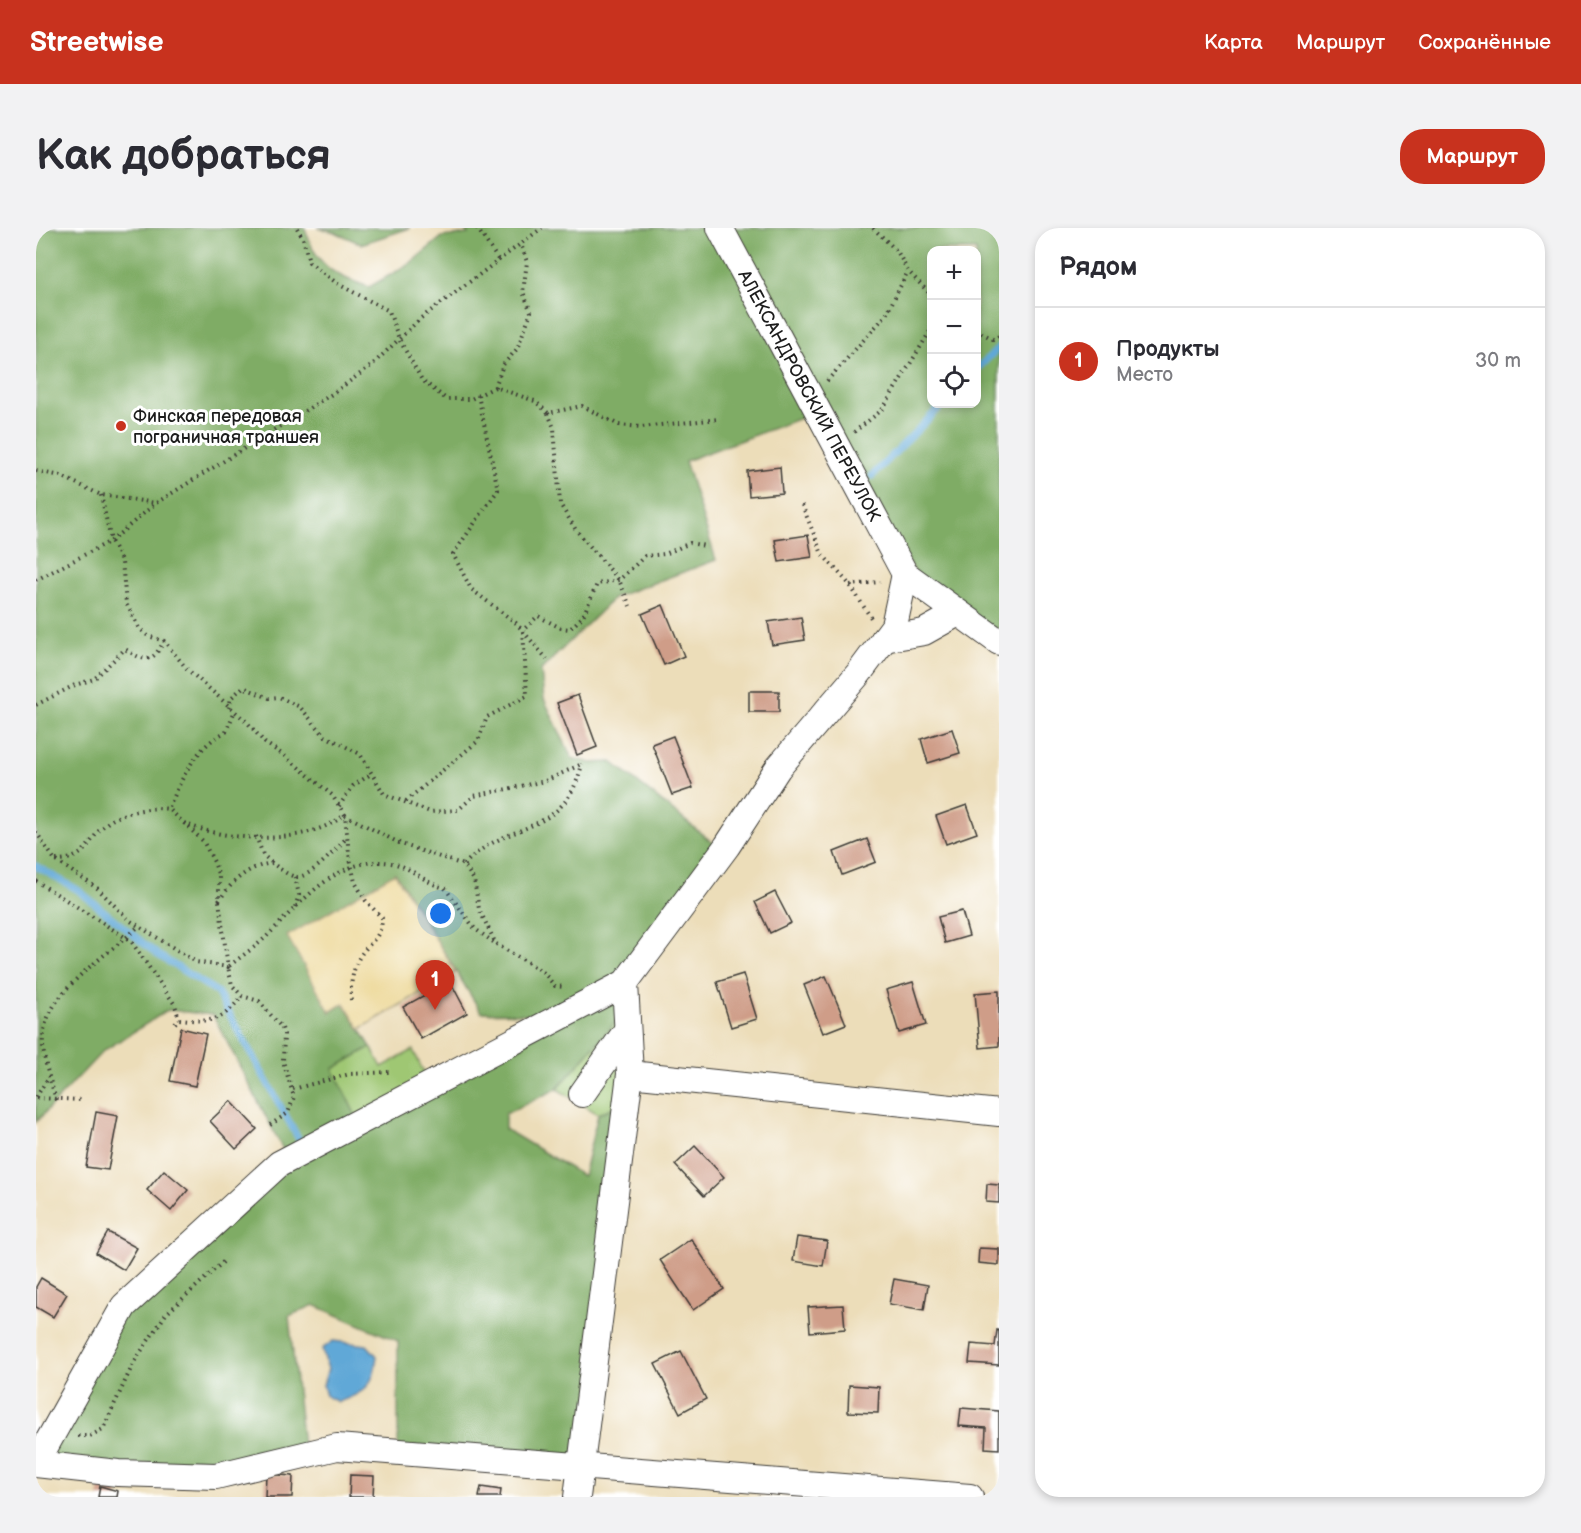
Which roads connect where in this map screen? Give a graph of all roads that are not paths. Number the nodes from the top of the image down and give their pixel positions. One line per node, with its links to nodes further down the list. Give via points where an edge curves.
1 (720, 228): 2 (street, АЛЕКСАНДРОВСКИЙ ПЕРЕУЛОК)
2 (902, 569): 3 (street); 4 (street, via 894,626)
3 (958, 613): 4 (street, via 924,632); 5 (street)
4 (884, 639): 6 (street, via 778,768 727,846)
5 (999, 642)
6 (614, 988): 7 (street); 11 (street, via 279,1164 124,1306)
7 (627, 1030): 8 (street); 9 (street)
8 (630, 1074): 10 (street); 12 (street)
9 (582, 1094)
10 (999, 1113)
11 (36, 1463): 12 (street, via 118,1473 216,1476 337,1447)
12 (581, 1466): 13 (street); 14 (street)
13 (577, 1497)
14 (969, 1497)

